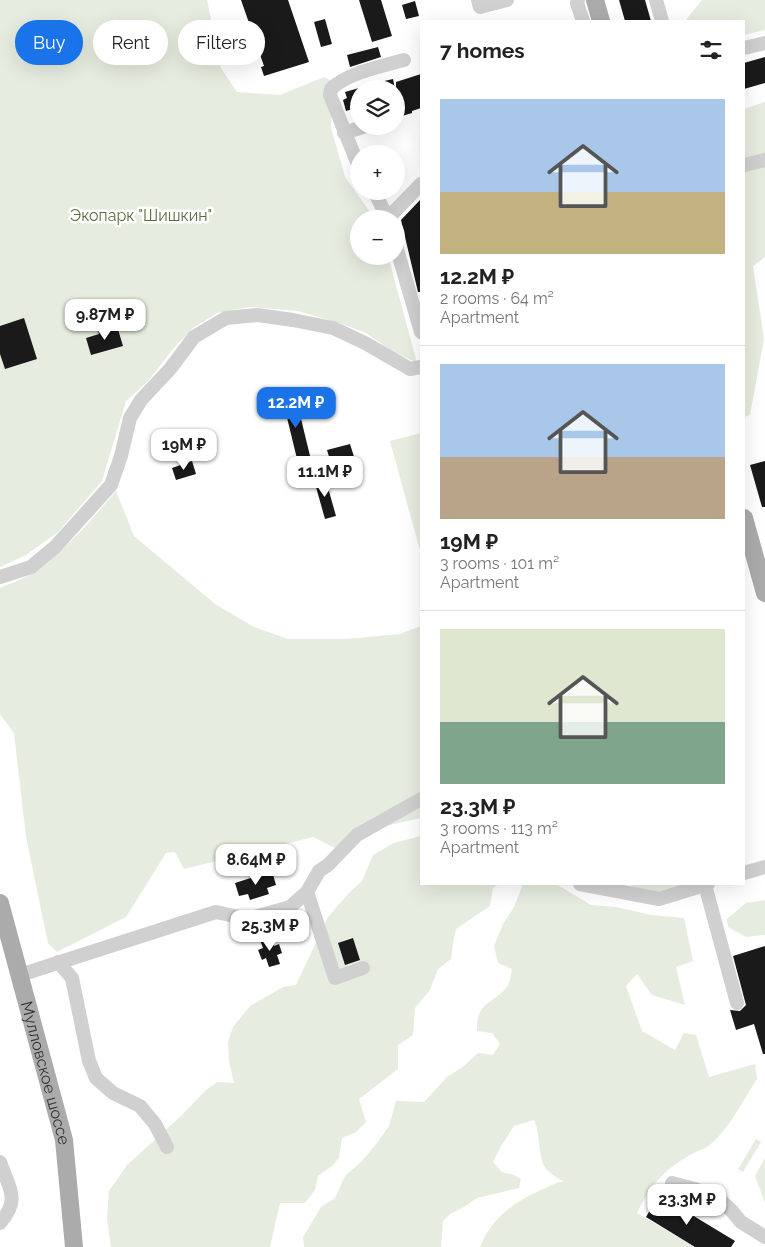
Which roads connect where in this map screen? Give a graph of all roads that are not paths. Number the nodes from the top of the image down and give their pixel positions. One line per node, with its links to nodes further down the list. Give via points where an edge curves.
1 (478, 0): 2 (lane, via 480,7)
2 (507, 0)
3 (578, 0): 6 (lane)
4 (595, 0): 7 (main road)
5 (656, 0): 8 (lane)
6 (580, 20)
7 (601, 20)
8 (662, 20)
9 (765, 43): 10 (lane)
10 (745, 48)
11 (404, 60): 13 (lane, via 359,73 331,89 330,95)
12 (350, 131): 13 (lane)
13 (344, 133): 14 (lane)
14 (350, 147)
15 (765, 160): 16 (lane)
16 (745, 165)
17 (420, 185): 18 (lane)
18 (396, 210)
19 (402, 265): 20 (lane)
20 (420, 329)
21 (420, 367): 24 (lane, via 410,369 333,328 258,315 226,318 194,337 141,400 130,418 121,456 105,491 55,547 31,567)
22 (745, 520): 23 (main road)
23 (760, 556): 25 (main road)
24 (0, 577)
25 (765, 593)
26 (420, 800): 32 (lane, via 357,835 319,871)
27 (765, 867): 28 (lane)
28 (745, 873)
29 (586, 885): 30 (lane, via 658,898)
30 (703, 885)
31 (706, 885): 37 (lane)
32 (307, 892): 34 (lane, via 290,907 248,919 216,912); 35 (lane, via 335,978)
33 (0, 903): 36 (main road, Мулловское шоссе)
34 (58, 962): 36 (lane); 38 (lane, via 72,978 89,1060 96,1078 113,1093 140,1106 155,1124)
35 (364, 968)
36 (20, 975): 43 (main road, Мулловское шоссе, via 64,1140)
37 (737, 1003)
38 (167, 1147)
39 (0, 1162): 41 (lane, via 13,1197 11,1207)
40 (672, 1183): 42 (lane, via 718,1198 742,1222)
41 (0, 1223)
42 (765, 1237)
43 (74, 1247)

